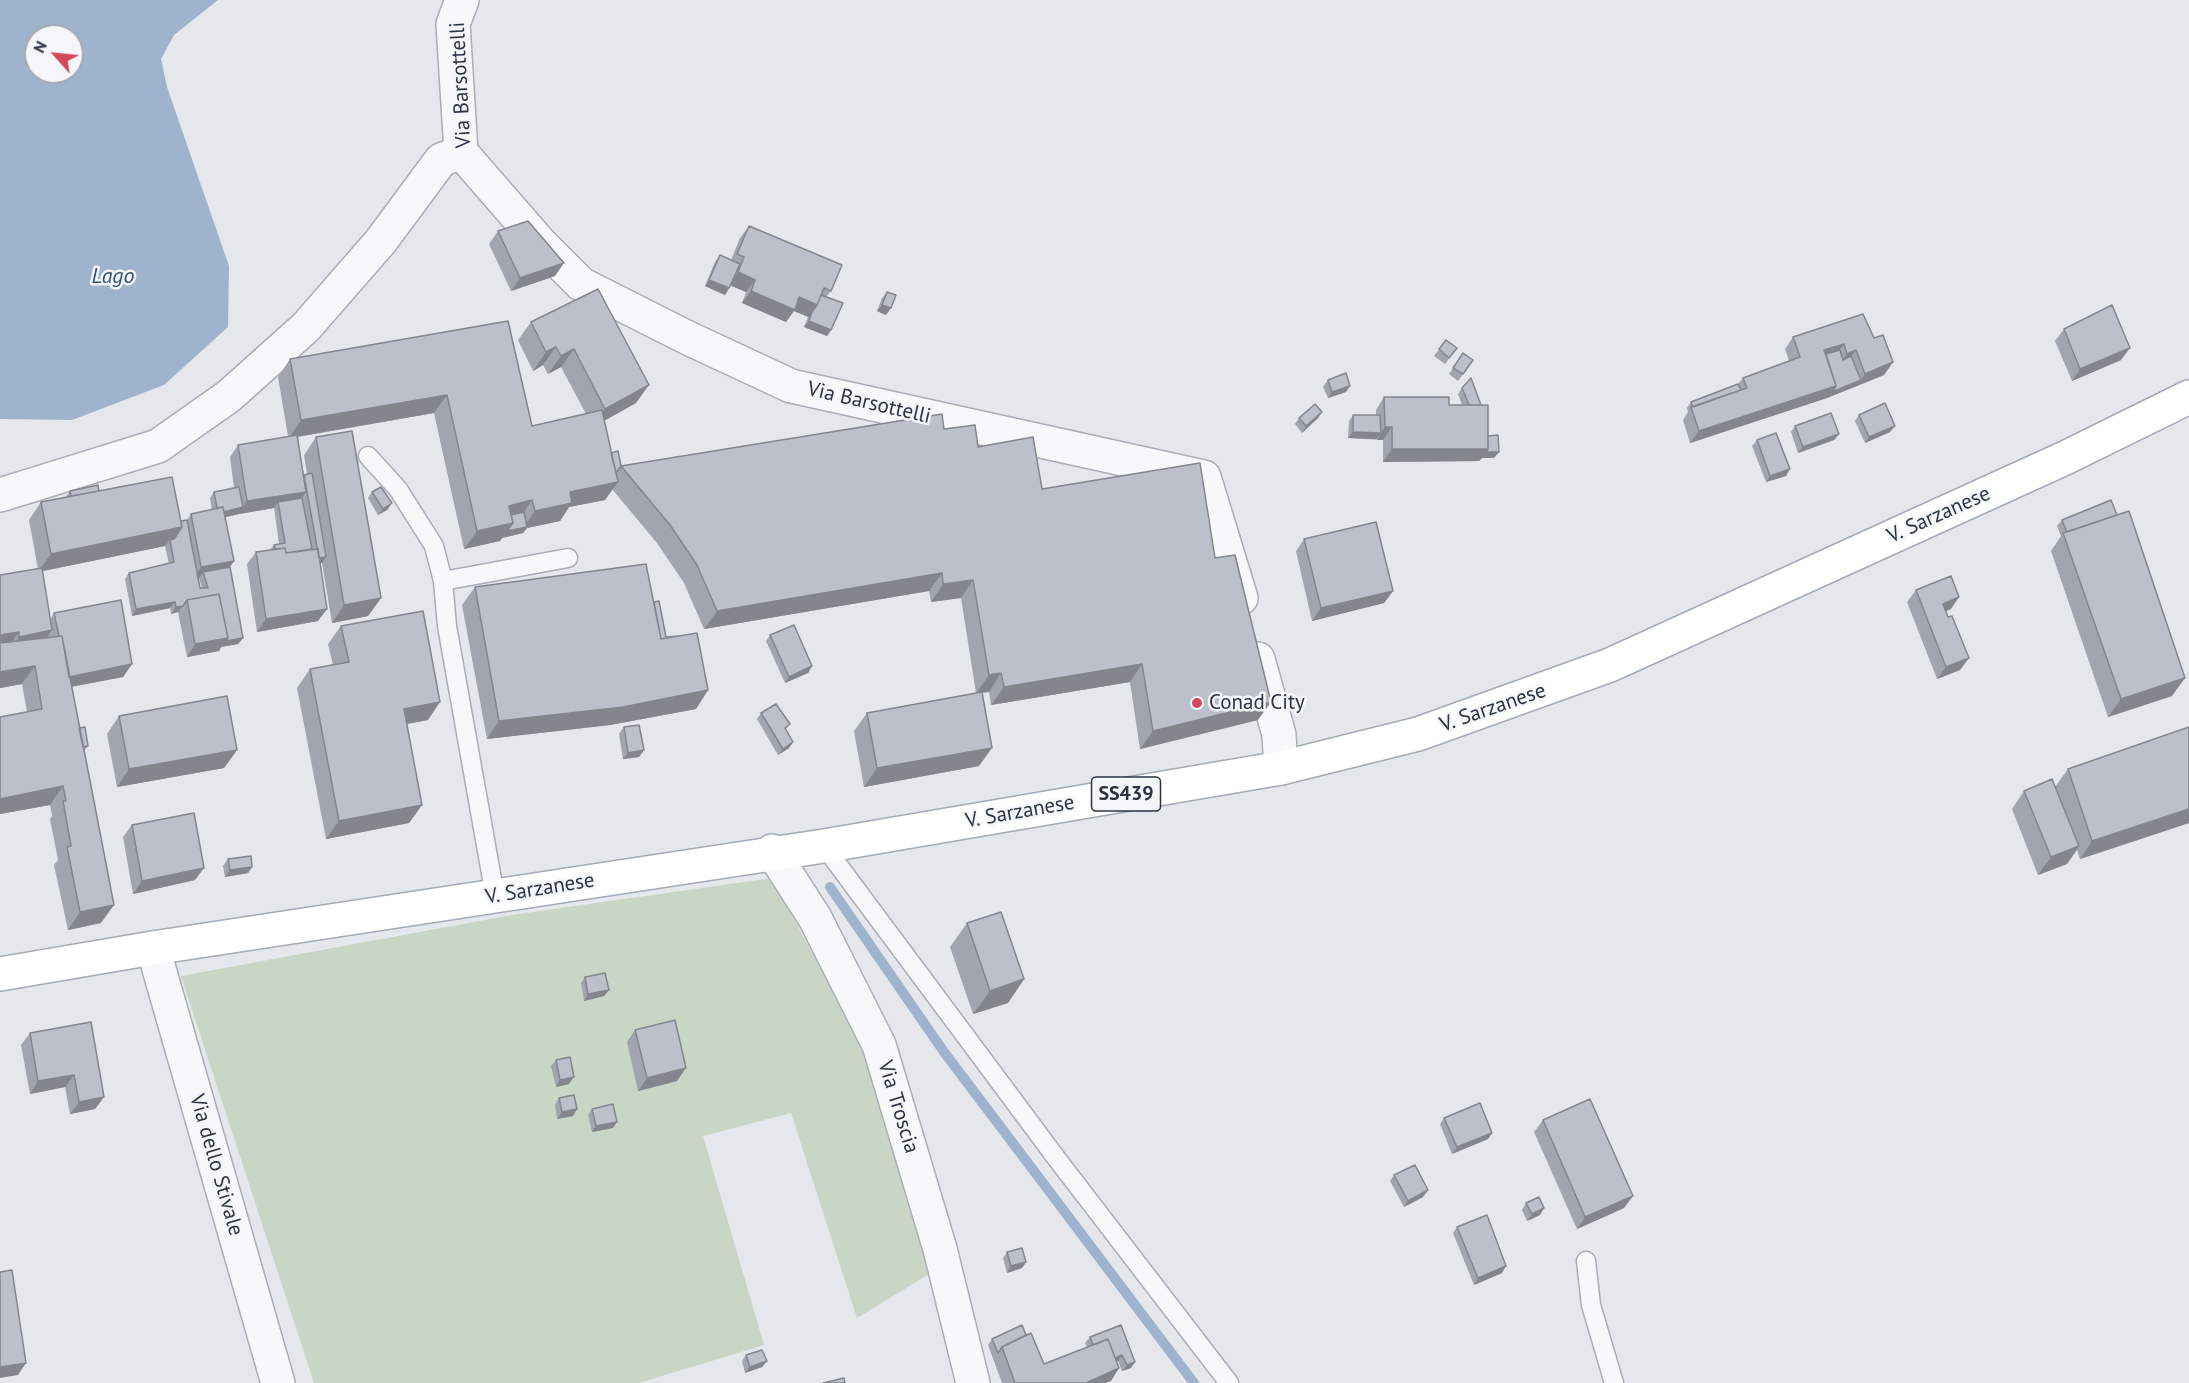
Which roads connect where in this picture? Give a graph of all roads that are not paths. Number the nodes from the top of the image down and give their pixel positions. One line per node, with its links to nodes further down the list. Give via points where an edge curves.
1 (462, 0): 2 (street, Via Barsottelli, via 453,24)
2 (461, 152): 5 (street, via 441,160 381,241 306,327 229,396 158,446); 8 (street, Via Barsottelli, via 581,284 791,386 1204,477 1280,735)
3 (2189, 397): 8 (main road, V. Sarzanese / SS439, via 2065,458 1610,665 1418,734)
4 (368, 456): 7 (lane, via 398,489 434,546)
5 (0, 495)
6 (568, 558): 7 (lane)
7 (443, 581): 11 (lane, via 447,626)
8 (1281, 768): 9 (main road, V. Sarzanese / SS439)
9 (824, 846): 10 (main road, V. Sarzanese / SS439); 17 (lane)
10 (772, 851): 11 (main road, V. Sarzanese / SS439); 16 (street, Via Troscia, via 815,918 879,1045 940,1249)
11 (495, 896): 12 (main road, V. Sarzanese / SS439)
12 (153, 948): 13 (main road, V. Sarzanese / SS439); 15 (street, Via dello Stivale)
13 (0, 974)
14 (1586, 1261): 18 (lane, via 1591,1305)
15 (278, 1383)
16 (973, 1383)
17 (1229, 1383)
18 (1614, 1383)

